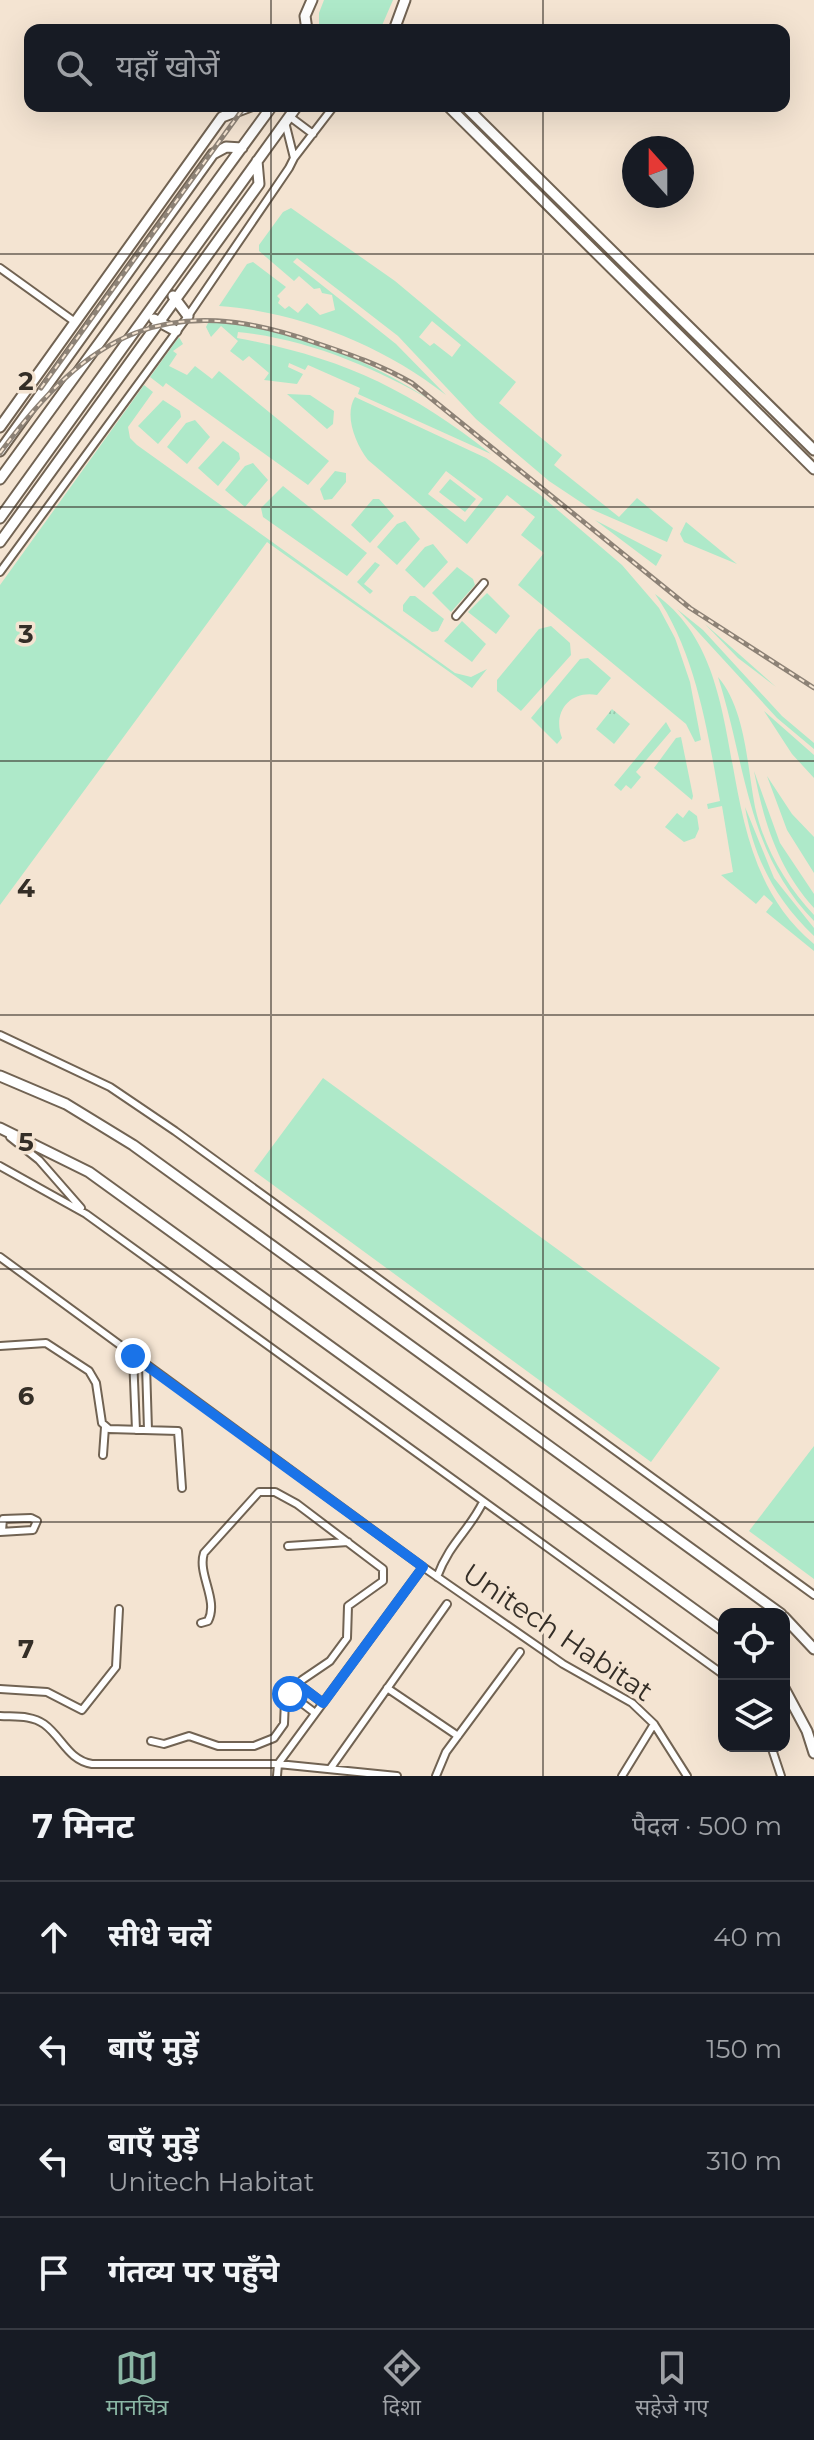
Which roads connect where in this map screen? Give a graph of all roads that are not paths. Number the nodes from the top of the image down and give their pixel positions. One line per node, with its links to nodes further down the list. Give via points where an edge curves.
1 (405, 0): 3 (street)
2 (309, 2): 4 (street)
3 (403, 12): 5 (street); 6 (street)
4 (306, 24)
5 (397, 24)
6 (405, 24)
7 (235, 112): 24 (street, via 222,117)
8 (268, 112): 15 (street)
9 (292, 112): 13 (street)
10 (330, 112): 14 (street)
11 (454, 112): 29 (street)
12 (471, 112): 27 (street)
13 (287, 119): 14 (street); 16 (street); 17 (street)
14 (313, 134): 16 (street)
15 (242, 148): 28 (street, via 226,147 213,154); 30 (street)
16 (294, 158): 22 (street)
17 (257, 161): 19 (street); 20 (street, via 259,184)
18 (0, 268): 24 (street)
19 (166, 287): 20 (street); 21 (street)
20 (175, 298): 22 (street); 23 (street)
21 (146, 315): 23 (street); 31 (street)
22 (188, 316): 25 (street)
23 (158, 321): 25 (street); 32 (street)
24 (75, 322): 26 (street)
25 (176, 331): 33 (street)
26 (0, 427)
27 (814, 450)
28 (0, 451)
29 (814, 469)
30 (0, 479)
31 (0, 518)
32 (0, 542)
33 (0, 572)
34 (484, 583): 35 (street)
35 (456, 616)
36 (0, 1035): 56 (street, via 110,1087 175,1131)
37 (0, 1076): 58 (street, via 66,1104 133,1145)
38 (0, 1129): 40 (street, via 39,1160); 62 (street, via 89,1172)
39 (0, 1166): 40 (street)
40 (86, 1214): 50 (street)
41 (0, 1257): 43 (street, Unitech Habitat)
42 (0, 1346): 45 (street, via 46,1343 89,1371)
43 (133, 1356): 44 (street, Unitech Habitat); 46 (street)
44 (146, 1365): 47 (street); 54 (street, Unitech Habitat)
45 (105, 1427): 46 (street); 48 (street)
46 (136, 1430): 47 (street)
47 (148, 1430): 49 (street, via 178,1431)
48 (103, 1455)
49 (182, 1488)
50 (483, 1502): 55 (street, via 449,1548); 65 (street)
51 (1, 1532): 51 (street, via 3,1519 37,1521 33,1530)
52 (350, 1542): 53 (street); 60 (street, via 275,1492 259,1492 204,1553 212,1611); 66 (street, via 379,1563 383,1581 348,1606 349,1632 330,1661)
53 (288, 1546)
54 (423, 1567): 55 (street, Unitech Habitat); 71 (street)
55 (437, 1577): 74 (street, Unitech Habitat, via 563,1664 632,1703)
56 (814, 1595)
57 (447, 1604): 67 (street)
58 (772, 1608)
59 (119, 1609): 68 (street, via 116,1667 82,1710 47,1692)
60 (201, 1623)
61 (790, 1624): 63 (street)
62 (718, 1627)
63 (814, 1649)
64 (520, 1652): 75 (street)
65 (718, 1671)
66 (298, 1684): 69 (street); 71 (street)
67 (387, 1688): 75 (street); 81 (street)
68 (0, 1689)
69 (290, 1694): 72 (street); 76 (street, via 281,1732 263,1744 218,1746 189,1736 164,1744)
70 (790, 1699): 78 (street)
71 (323, 1703): 72 (street)
72 (315, 1713): 79 (street)
73 (0, 1716): 80 (street, via 43,1723 82,1762)
74 (654, 1724): 87 (street); 88 (street, Unitech Habitat)
75 (458, 1736): 86 (street)
76 (151, 1741)
77 (773, 1752): 89 (street)
78 (814, 1753)
79 (278, 1764): 80 (street); 81 (street); 84 (street)
80 (131, 1765): 83 (street)
81 (330, 1769): 82 (street)
82 (367, 1775): 85 (street)
83 (130, 1776)
84 (277, 1776)
85 (397, 1776)
86 (436, 1776)
87 (622, 1776)
88 (687, 1776)
89 (781, 1776)

